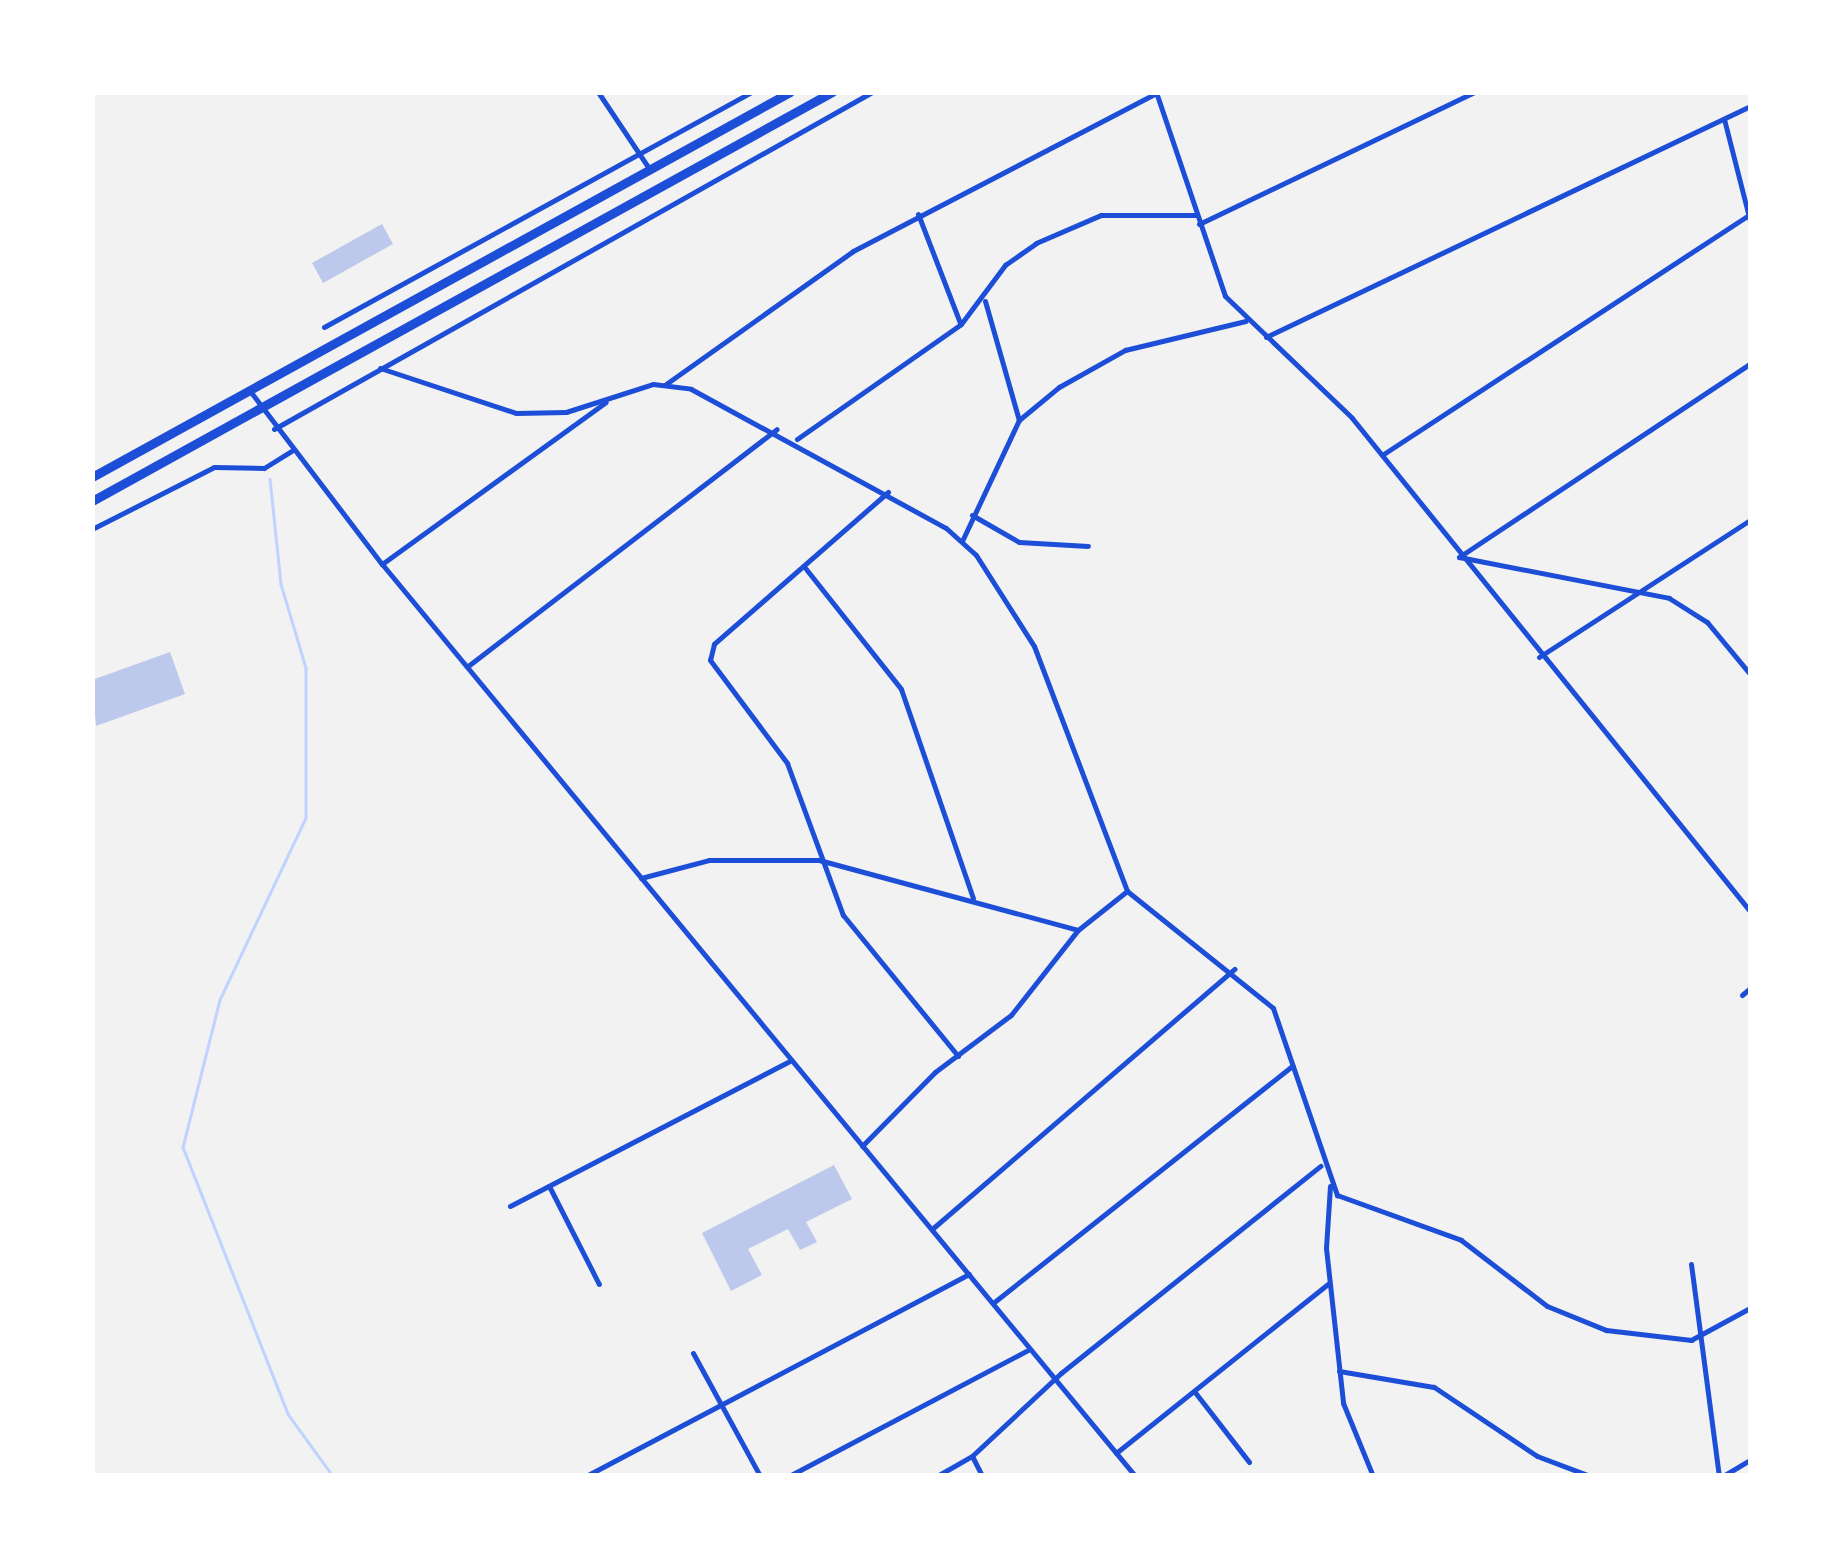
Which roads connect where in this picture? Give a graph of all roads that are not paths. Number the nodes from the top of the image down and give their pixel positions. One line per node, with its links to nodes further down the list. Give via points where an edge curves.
1 (598, 92): 10 (street)
2 (751, 92): 10 (street)
3 (790, 92): 11 (highway)
4 (832, 92): 26 (highway)
5 (872, 92): 22 (street)
6 (1476, 92): 15 (street)
7 (1157, 93): 12 (street); 13 (street)
8 (1750, 106): 9 (street)
9 (1724, 119): 14 (street); 20 (street)
10 (638, 154): 11 (street); 19 (street)
11 (650, 170): 24 (highway)
12 (918, 214): 18 (street); 23 (street, via 788,290)
13 (1196, 215): 15 (street); 16 (street, via 1121,212 1078,222 1015,256)
14 (1749, 218): 32 (street)
15 (1199, 224): 17 (street, via 1225,296)
16 (985, 301): 18 (street); 27 (street)
17 (1246, 321): 20 (street); 27 (street, via 1124,350)
18 (961, 324): 30 (street)
19 (324, 327)
20 (1266, 337): 32 (street)
21 (1750, 364): 41 (street)
22 (380, 368): 25 (street, via 516,413); 28 (street)
23 (666, 384): 25 (street); 29 (street)
24 (250, 391): 26 (street); 33 (highway)
25 (607, 401): 42 (street)
26 (261, 408): 28 (street); 35 (highway)
27 (1019, 420): 36 (street)
28 (274, 429): 31 (street)
29 (777, 429): 30 (street); 46 (street)
30 (797, 439): 34 (street)
31 (292, 450): 38 (street, via 264,468 214,467); 42 (street)
32 (1381, 456): 41 (street)
33 (92, 478)
34 (888, 492): 39 (street); 43 (street)
35 (92, 502)
36 (972, 515): 39 (street); 40 (street, via 1019,542)
37 (1750, 520): 44 (street)
38 (92, 529)
39 (962, 541): 50 (street, via 1039,655)
40 (1088, 546)
41 (1459, 557): 44 (street); 45 (street)
42 (382, 564): 46 (street)
43 (806, 569): 48 (street, via 710,650 713,667 787,763); 51 (street, via 901,689)
44 (1640, 590): 45 (street); 47 (street, via 1687,606)
45 (1539, 657): 52 (street)
46 (468, 666): 49 (street)
47 (1750, 674)
48 (819, 860): 49 (street, via 709,860); 51 (street); 57 (street, via 854,929)
49 (640, 878): 58 (street)
50 (1127, 891): 53 (street); 54 (street)
51 (973, 898): 53 (street)
52 (1750, 911)
53 (1078, 930): 57 (street, via 1010,1016)
54 (1234, 969): 59 (street, via 1273,1008); 65 (street)
55 (1750, 988): 56 (street)
56 (1742, 995)
57 (958, 1056): 60 (street)
58 (790, 1061): 60 (street); 62 (street)
59 (1292, 1066): 61 (street); 70 (street)
60 (862, 1146): 65 (street)
61 (1320, 1166): 63 (street); 76 (street)
62 (549, 1186): 64 (street); 68 (street)
63 (1330, 1186): 69 (street); 72 (street, via 1360,1207 1461,1240 1585,1324)
64 (510, 1206)
65 (932, 1229): 67 (street)
66 (1691, 1264): 72 (street)
67 (968, 1274): 70 (street); 78 (street)
68 (600, 1284)
69 (1329, 1284): 75 (street); 77 (street)
70 (992, 1304): 73 (street)
71 (1750, 1308): 72 (street)
72 (1702, 1338): 91 (street)
73 (1030, 1349): 76 (street); 85 (street)
74 (694, 1353): 78 (street)
75 (1339, 1371): 89 (street, via 1347,1421); 90 (street, via 1434,1388 1537,1456)
76 (1056, 1380): 79 (street); 80 (street)
77 (1194, 1391): 79 (street); 82 (street)
78 (723, 1403): 83 (street); 84 (street)
79 (1116, 1453): 88 (street)
80 (972, 1456): 86 (street); 87 (street)
81 (1750, 1460): 91 (street)
82 (1249, 1462)
83 (586, 1476)
84 (760, 1476)
85 (789, 1476)
86 (937, 1476)
87 (982, 1476)
88 (1135, 1476)
89 (1373, 1476)
90 (1590, 1476)
91 (1721, 1476)

